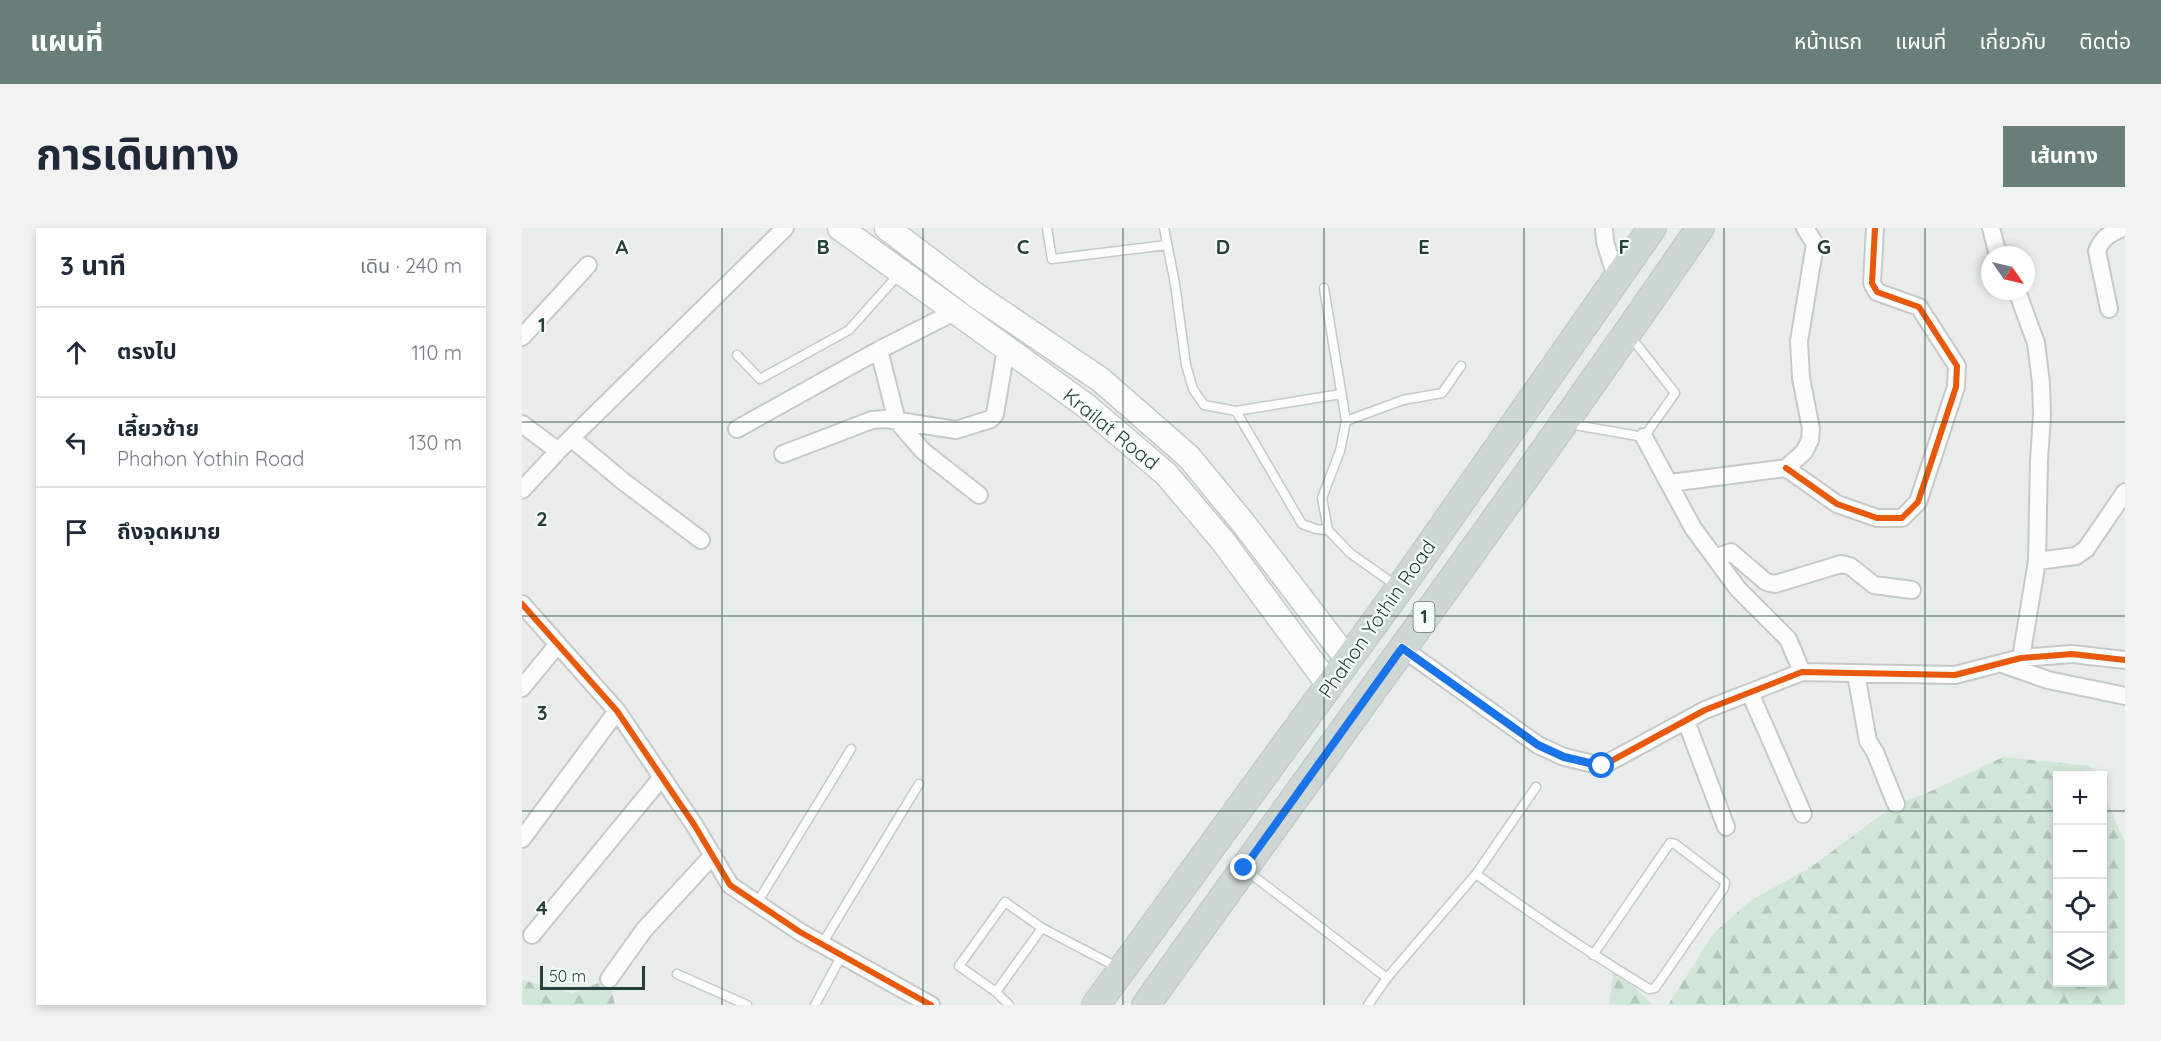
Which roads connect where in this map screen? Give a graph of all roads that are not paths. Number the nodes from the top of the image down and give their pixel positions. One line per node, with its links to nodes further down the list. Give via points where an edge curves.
1 (785, 228): 36 (street)
2 (840, 228): 16 (main road, Krailat Road)
3 (887, 228): 54 (main road, Krailat Road, via 977,296 1101,380 1189,457)
4 (1047, 228): 13 (lane, via 1052,260)
5 (1164, 228): 13 (lane)
6 (1604, 228): 17 (street)
7 (1652, 228): 17 (main road, Phahon Yothin Road / 1)
8 (1700, 228): 22 (main road, Phahon Yothin Road / 1)
9 (1805, 228): 39 (street, via 1815,244 1799,341 1801,378 1811,429 1804,452)
10 (1875, 228): 39 (street, via 1872,283 1877,292 1919,307 1956,366 1956,387 1918,502 1902,518 1877,518 1837,504)
11 (1991, 228): 14 (street)
12 (2121, 228): 20 (street, via 2108,235 2097,251)
13 (1167, 245): 29 (lane, via 1193,389 1204,405)
14 (1996, 246)
15 (588, 265): 23 (street)
16 (900, 272): 21 (main road, Krailat Road); 26 (lane, via 849,330 760,379)
17 (1616, 277): 48 (main road, Phahon Yothin Road / 1)
18 (1324, 288): 28 (lane)
19 (2020, 300): 47 (street, via 2036,343 2041,383)
20 (2109, 309)
21 (954, 312): 24 (main road, Krailat Road); 25 (street)
22 (1628, 333): 33 (main road, Phahon Yothin Road / 1); 35 (lane, via 1675,393)
23 (522, 337)
24 (1006, 349): 30 (street, via 991,419 956,430); 60 (main road, Krailat Road, via 1085,405 1166,474 1236,558)
25 (879, 350): 30 (street); 34 (street)
26 (737, 356)
27 (1461, 366): 31 (lane, via 1442,393 1403,400)
28 (1341, 394): 29 (lane); 31 (lane)
29 (1236, 411): 44 (lane, via 1302,524)
30 (897, 421): 38 (street, via 872,420); 43 (street, via 923,451)
31 (1346, 421): 44 (lane, via 1340,451 1322,498)
32 (522, 423): 37 (street)
33 (1565, 424): 35 (lane); 52 (main road, Phahon Yothin Road / 1)
34 (737, 429)
35 (1644, 436): 40 (street)
36 (571, 438): 37 (street); 45 (street)
37 (558, 451): 41 (street)
38 (783, 454)
39 (1786, 468): 40 (street)
40 (1670, 483): 46 (street, via 1693,528)
41 (522, 490)
42 (2125, 492): 47 (street, via 2086,549 2076,556)
43 (979, 495)
44 (1328, 530): 48 (lane, via 1350,553)
45 (701, 540)
46 (1715, 558): 49 (street, via 1731,552 1766,582 1775,584 1841,564 1850,566 1874,585); 57 (street, via 1738,589 1788,639)
47 (2037, 561): 53 (street)
48 (1400, 588): 54 (main road, Phahon Yothin Road / 1)
49 (1912, 590)
50 (522, 604): 51 (street)
51 (558, 644): 59 (street); 63 (street)
52 (1402, 648): 64 (street, via 1538,745 1564,757 1602,766); 74 (main road, Phahon Yothin Road / 1)
53 (2022, 658): 55 (street, via 2072,654); 56 (street)
54 (1347, 660): 60 (main road, Phahon Yothin Road / 1)
55 (2125, 660)
56 (2002, 664): 58 (street, via 1955,675); 62 (street, via 2048,680)
57 (1802, 672): 58 (street); 61 (street)
58 (1856, 674): 69 (street, via 1868,741)
59 (525, 679)
60 (1329, 686): 82 (main road, Phahon Yothin Road / 1)
61 (1750, 693): 64 (street); 70 (street)
62 (2125, 696)
63 (617, 711): 66 (street); 72 (street)
64 (1686, 721): 71 (street)
65 (851, 749): 76 (lane)
66 (662, 777): 73 (street); 78 (street)
67 (919, 784): 79 (lane)
68 (1536, 786): 75 (lane)
69 (1896, 804)
70 (1803, 813)
71 (1726, 827)
72 (522, 839)
73 (713, 855): 76 (street, via 730,885); 85 (street, via 644,930)
74 (1244, 868): 84 (lane); 92 (main road, Phahon Yothin Road / 1)
75 (1476, 874): 81 (lane); 84 (lane)
76 (757, 903): 79 (street)
77 (1042, 928): 82 (lane); 86 (lane); 86 (lane, via 1005,902 959,966)
78 (532, 935)
79 (822, 944): 80 (street)
80 (842, 955): 88 (lane); 89 (street)
81 (1593, 955): 81 (lane, via 1670,843 1725,882 1655,988 1649,989)
82 (1122, 970): 91 (main road, Phahon Yothin Road / 1)
83 (677, 974): 87 (lane)
84 (1387, 978): 93 (lane)
85 (609, 979)
86 (996, 992): 90 (lane)
87 (747, 1005)
88 (815, 1005)
89 (931, 1005)
90 (1009, 1005)
91 (1096, 1005)
92 (1146, 1005)
93 (1368, 1005)

